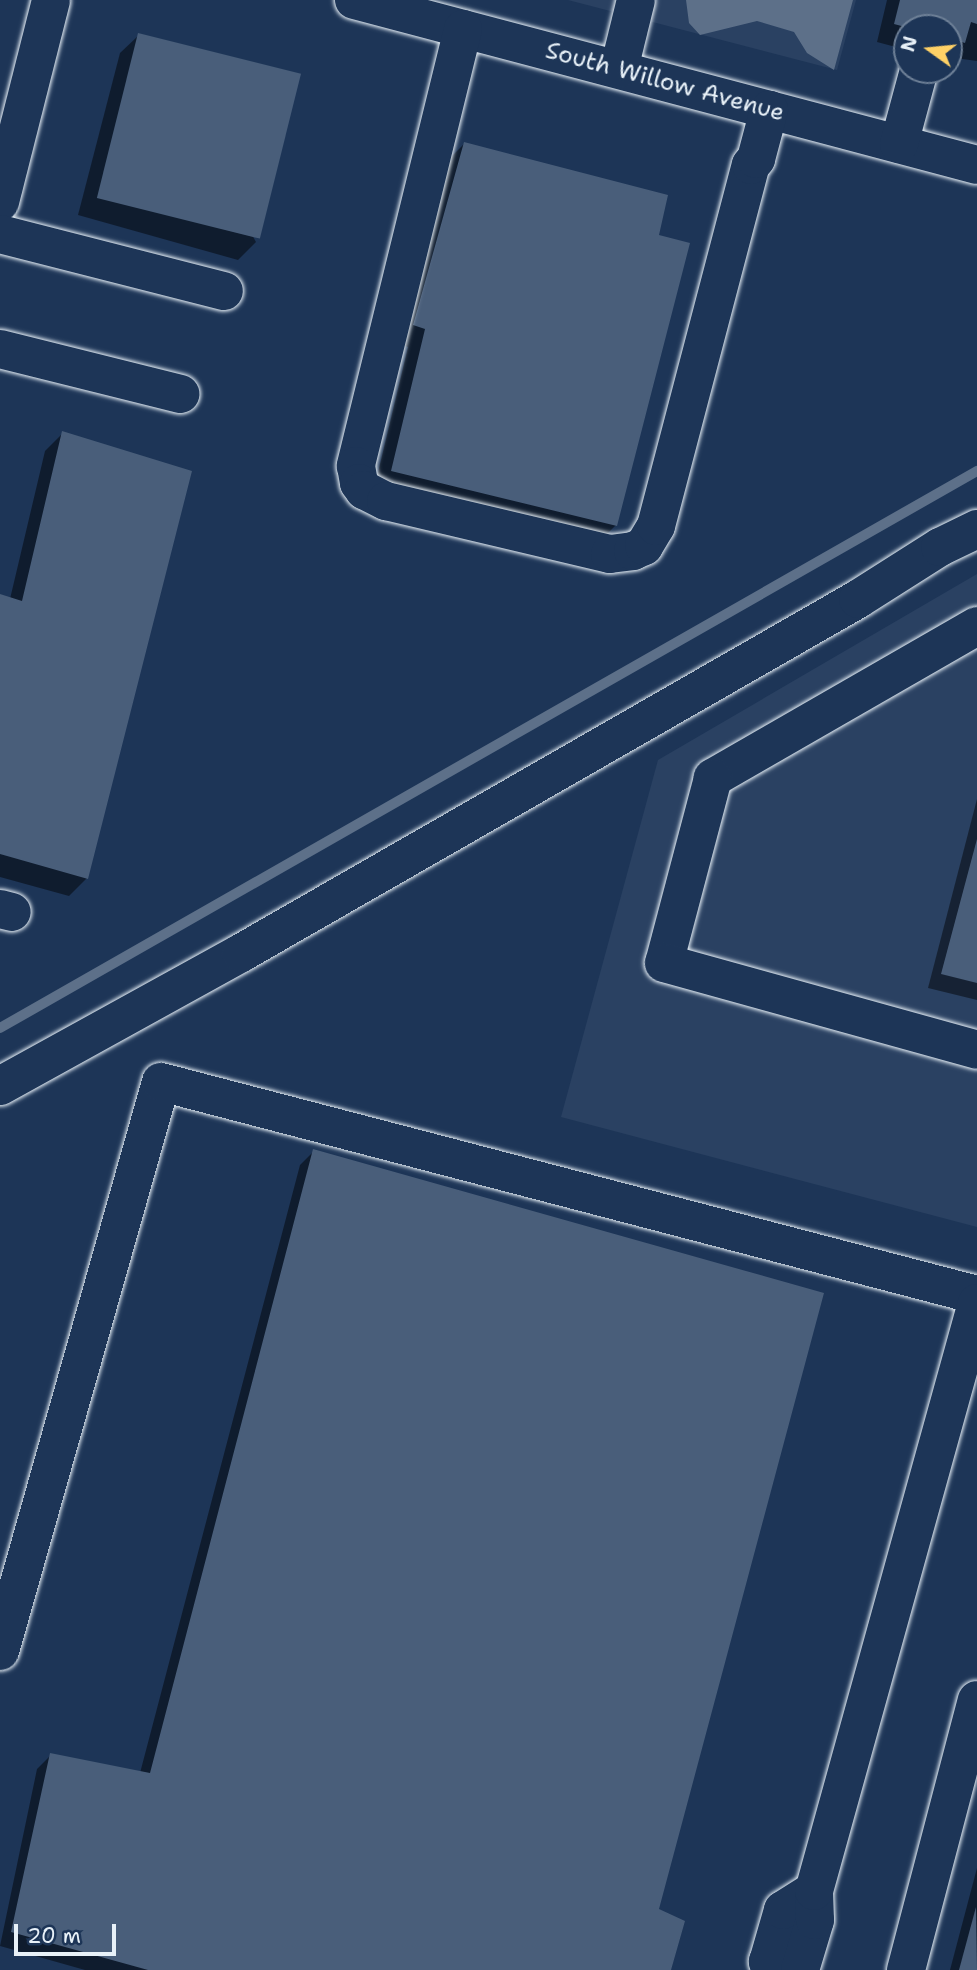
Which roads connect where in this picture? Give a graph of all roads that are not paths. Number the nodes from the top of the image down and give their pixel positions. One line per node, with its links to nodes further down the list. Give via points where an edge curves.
1 (51, 0): 10 (street)
2 (354, 0): 4 (street, South Willow Avenue)
3 (636, 0): 5 (street)
4 (463, 29): 5 (street, South Willow Avenue); 7 (street, via 356,466 364,490 386,501 610,554 644,546 656,526)
5 (618, 69): 7 (street, South Willow Avenue)
6 (915, 84): 8 (street)
7 (769, 110): 8 (street, South Willow Avenue)
8 (899, 144): 9 (street, South Willow Avenue)
9 (977, 165)
10 (0, 202)
11 (0, 234): 12 (street)
12 (224, 291)
13 (0, 349): 14 (street)
14 (180, 394)
15 (977, 529): 18 (street, via 241,953)
16 (977, 626): 17 (street, via 713,778 664,963)
17 (977, 1050)
18 (0, 1086)
19 (977, 1295): 21 (street, via 161,1082)
20 (977, 1303): 23 (street)
21 (0, 1651)
22 (977, 1700): 26 (street)
23 (814, 1892): 24 (street, via 783,1910 768,1962); 25 (street, via 815,1920)
24 (771, 1970)
25 (800, 1970)
26 (906, 1970)

